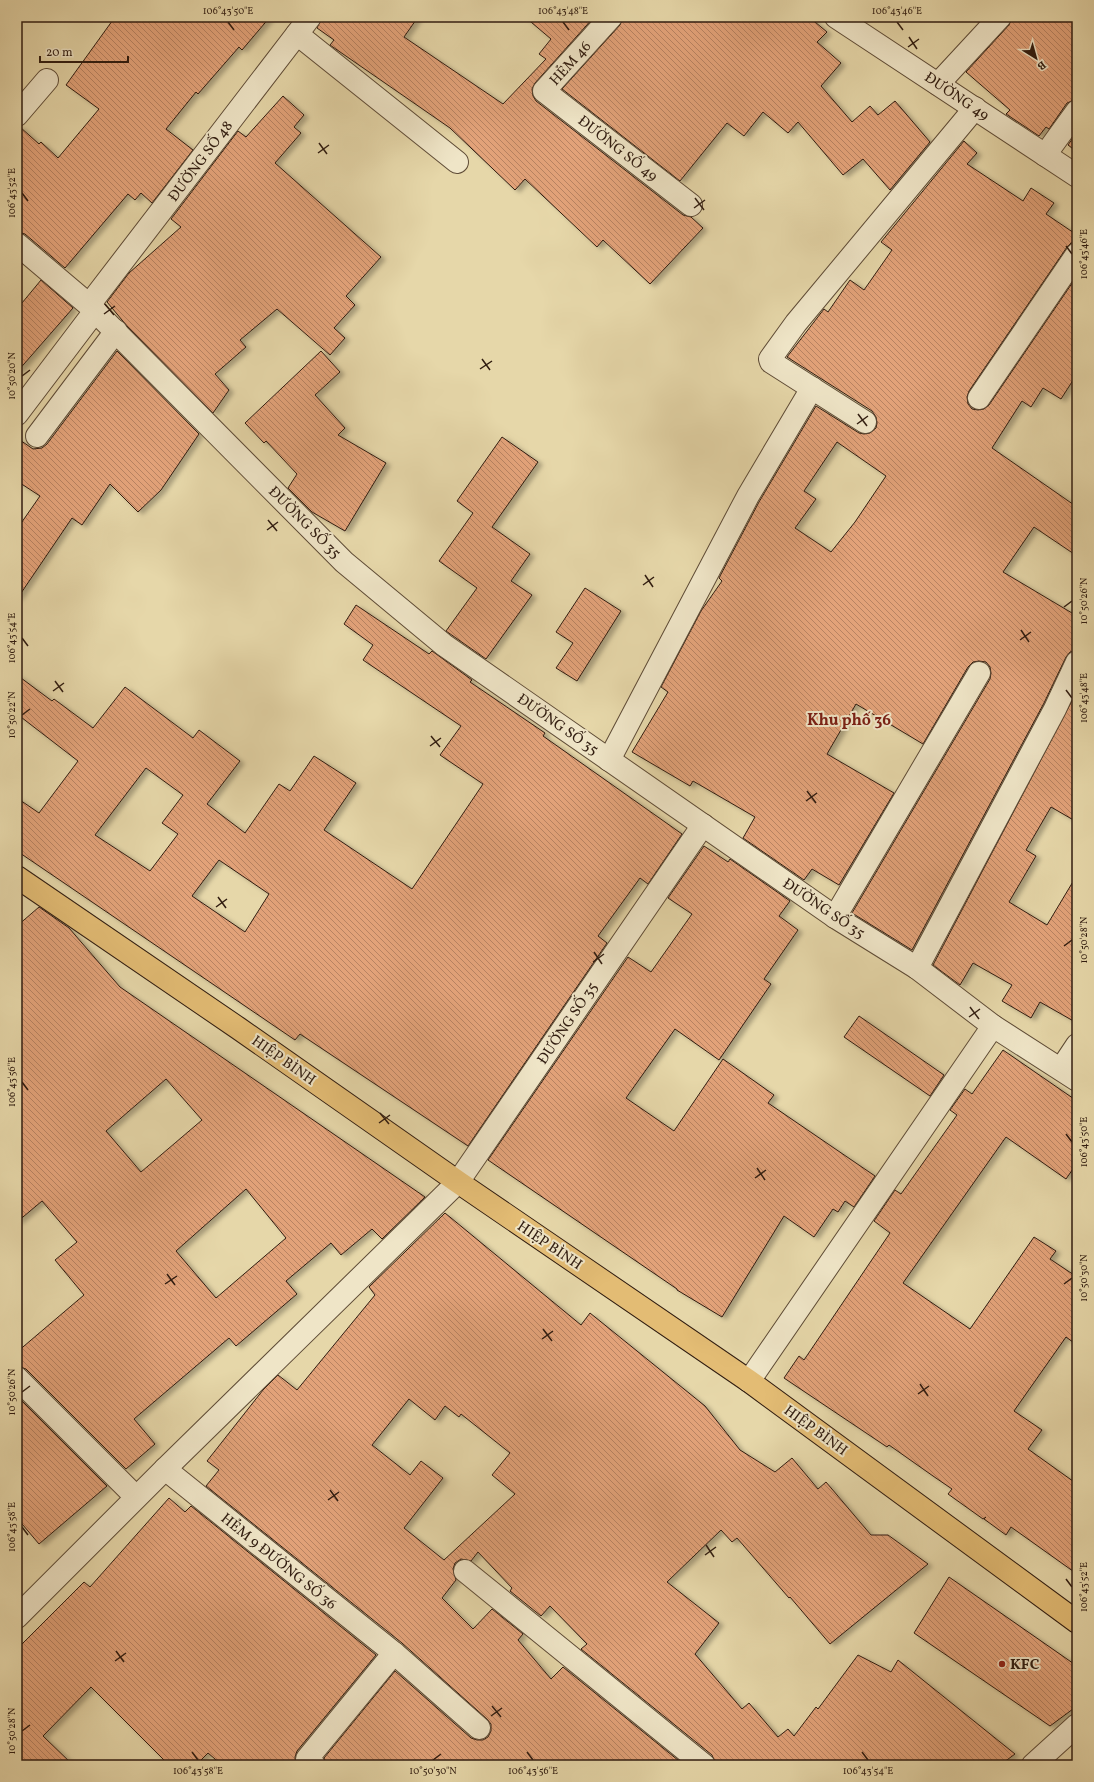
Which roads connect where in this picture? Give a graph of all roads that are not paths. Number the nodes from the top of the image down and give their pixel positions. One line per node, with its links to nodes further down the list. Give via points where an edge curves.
1 (310, 17): 5 (street, ĐƯỜNG SỐ 48)
2 (611, 17): 8 (street, HẺM 46)
3 (836, 17): 7 (street, ĐƯỜNG 49)
4 (1000, 17): 7 (street)
5 (297, 34): 13 (street); 18 (street, ĐƯỜNG SỐ 48)
6 (47, 80): 11 (street)
7 (938, 84): 9 (street, ĐƯỜNG 49)
8 (544, 91): 15 (street, ĐƯỜNG SỐ 49)
9 (975, 108): 12 (street, ĐƯỜNG 49); 20 (street, via 771,354 771,362)
10 (1077, 111): 12 (street)
11 (17, 115)
12 (1045, 155): 14 (street, ĐƯỜNG 49)
13 (457, 162)
14 (1077, 176)
15 (691, 205)
16 (20, 252): 18 (street, ĐƯỜNG SỐ 35)
17 (1077, 254): 21 (street)
18 (92, 308): 19 (street, ĐƯỜNG SỐ 35); 22 (street, ĐƯỜNG SỐ 48)
19 (116, 331): 24 (street); 27 (street, ĐƯỜNG SỐ 35, via 344,562 444,645)
20 (812, 388): 23 (street); 27 (street, via 748,496)
21 (979, 398)
22 (17, 414)
23 (865, 422)
24 (38, 436)
25 (1077, 662): 31 (street, via 1055,709)
26 (979, 673): 30 (street)
27 (609, 760): 28 (street, ĐƯỜNG SỐ 35)
28 (703, 825): 30 (street, ĐƯỜNG SỐ 35); 35 (street, ĐƯỜNG SỐ 35)
29 (17, 877): 35 (main road, HIỆP BÌNH)
30 (834, 917): 31 (street, ĐƯỜNG SỐ 35)
31 (917, 968): 32 (street, ĐƯỜNG SỐ 35)
32 (993, 1026): 34 (street, ĐƯỜNG SỐ 35); 37 (street)
33 (1077, 1045): 34 (street)
34 (1069, 1075)
35 (458, 1182): 37 (main road, HIỆP BÌNH); 38 (street, ĐƯỜNG SỐ 35)
36 (17, 1378): 39 (street)
37 (749, 1381): 42 (main road, HIỆP BÌNH)
38 (165, 1469): 39 (street, ĐƯỜNG SỐ 35); 43 (street, HẺM 9 ĐƯỜNG SỐ 36)
39 (136, 1497): 41 (street, ĐƯỜNG SỐ 35)
40 (465, 1571): 47 (street)
41 (17, 1617)
42 (1077, 1622)
43 (394, 1653): 45 (street, HẺM 9 ĐƯỜNG SỐ 36); 46 (street, via 307,1759)
44 (1077, 1725): 48 (street)
45 (479, 1728)
46 (314, 1765)
47 (704, 1765)
48 (1033, 1765)

